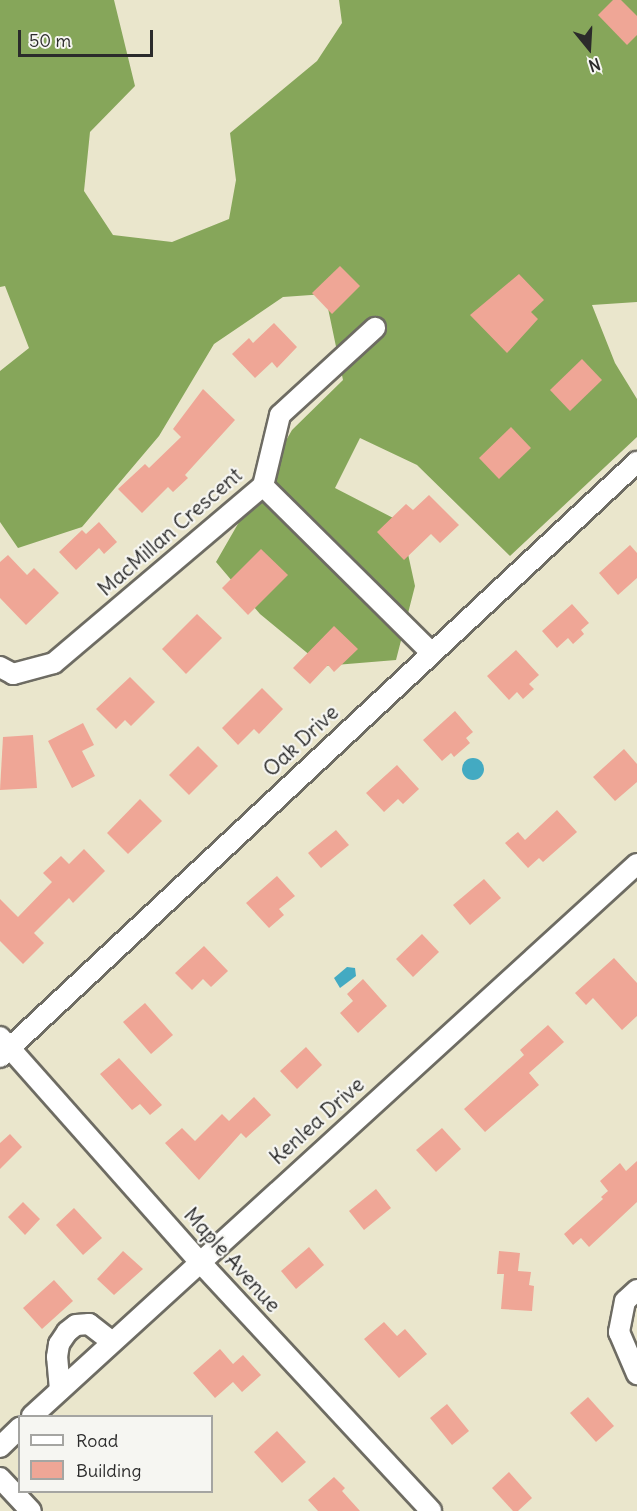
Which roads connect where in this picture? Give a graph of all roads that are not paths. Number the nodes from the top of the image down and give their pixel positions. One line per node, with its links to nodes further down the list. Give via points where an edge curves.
1 (375, 328): 3 (street, MacMillan Crescent, via 280,415)
2 (637, 462): 4 (street, Oak Drive)
3 (263, 486): 4 (street); 5 (street, MacMillan Crescent, via 54,663 13,674)
4 (431, 652): 7 (street, Oak Drive)
5 (0, 667)
6 (637, 864): 8 (street, Kenlea Drive)
7 (3, 1048): 8 (street, Maple Avenue)
8 (199, 1261): 10 (street, Kenlea Drive); 18 (street, Maple Avenue)
9 (637, 1290): 11 (street, via 625,1301 619,1332)
10 (111, 1341): 12 (street, Kenlea Drive); 12 (street, via 89,1324 76,1325 67,1332 59,1344)
11 (637, 1374)
12 (60, 1390): 13 (street, Kenlea Drive)
13 (33, 1415)
14 (18, 1430): 15 (street)
15 (0, 1447)
16 (0, 1478): 17 (street)
17 (31, 1511)
18 (431, 1511)

